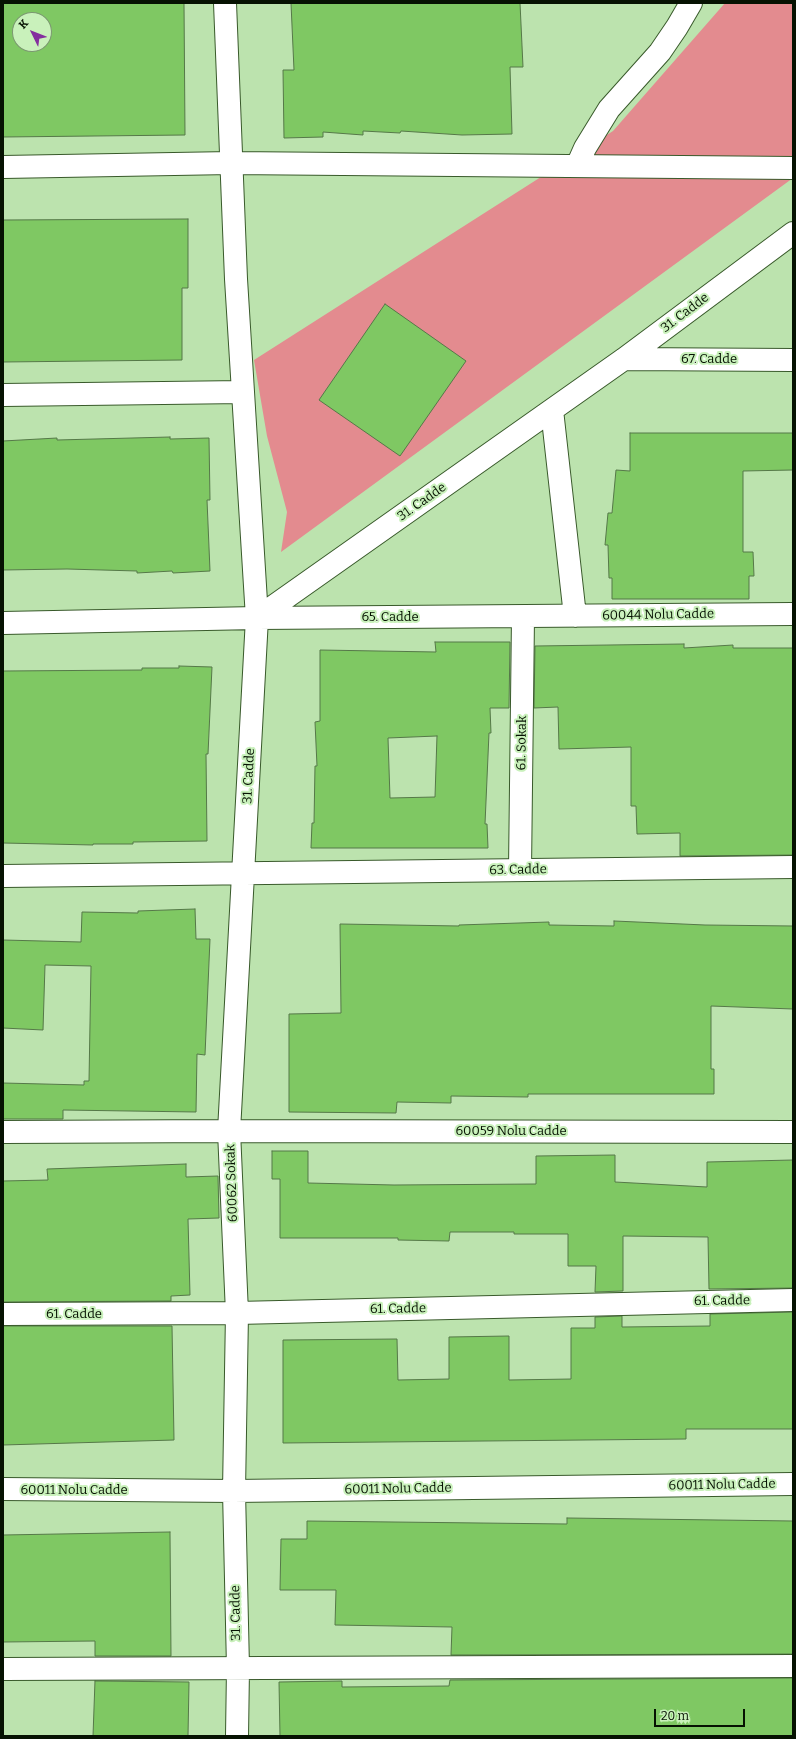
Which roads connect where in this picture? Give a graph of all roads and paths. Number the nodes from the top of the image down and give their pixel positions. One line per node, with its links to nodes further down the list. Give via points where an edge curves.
1 (225, 3): 3 (street)
2 (691, 3): 4 (street, via 660,52 609,109 588,142)
3 (231, 163): 4 (street); 5 (street); 10 (street)
4 (577, 166): 6 (street)
5 (3, 167)
6 (793, 168)
7 (793, 233): 8 (street, 31. Cadde)
8 (624, 359): 9 (street, 67. Cadde); 12 (street, 31. Cadde)
9 (793, 360)
10 (243, 392): 11 (street); 16 (street)
11 (3, 395)
12 (552, 410): 14 (street); 16 (street, 31. Cadde)
13 (793, 614): 14 (street, 60044 Nolu Cadde)
14 (575, 616): 15 (street, 60044 Nolu Cadde)
15 (523, 617): 16 (street, 65. Cadde); 19 (street, 61. Sokak)
16 (257, 618): 17 (street, 65. Cadde); 20 (street, 31. Cadde)
17 (3, 622)
18 (793, 867): 19 (street, 63. Cadde)
19 (520, 870): 20 (street, 63. Cadde)
20 (243, 875): 21 (street, 63. Cadde); 22 (street, 60062 Sokak)
21 (3, 876)
22 (229, 1130): 23 (street, 60059 Nolu Cadde); 24 (street, 60059 Nolu Cadde); 26 (street, 60062 Sokak)
23 (3, 1132)
24 (793, 1132)
25 (793, 1300): 26 (street, 61. Cadde)
26 (237, 1313): 27 (street, 61. Cadde); 30 (street, 60062 Sokak)
27 (3, 1314)
28 (793, 1484): 30 (street, 60011 Nolu Cadde)
29 (3, 1489): 30 (street, 60011 Nolu Cadde)
30 (234, 1491): 32 (street, 31. Cadde)
31 (793, 1666): 32 (street)
32 (238, 1668): 33 (street); 34 (street, 31. Cadde)
33 (3, 1669)
34 (237, 1736)

